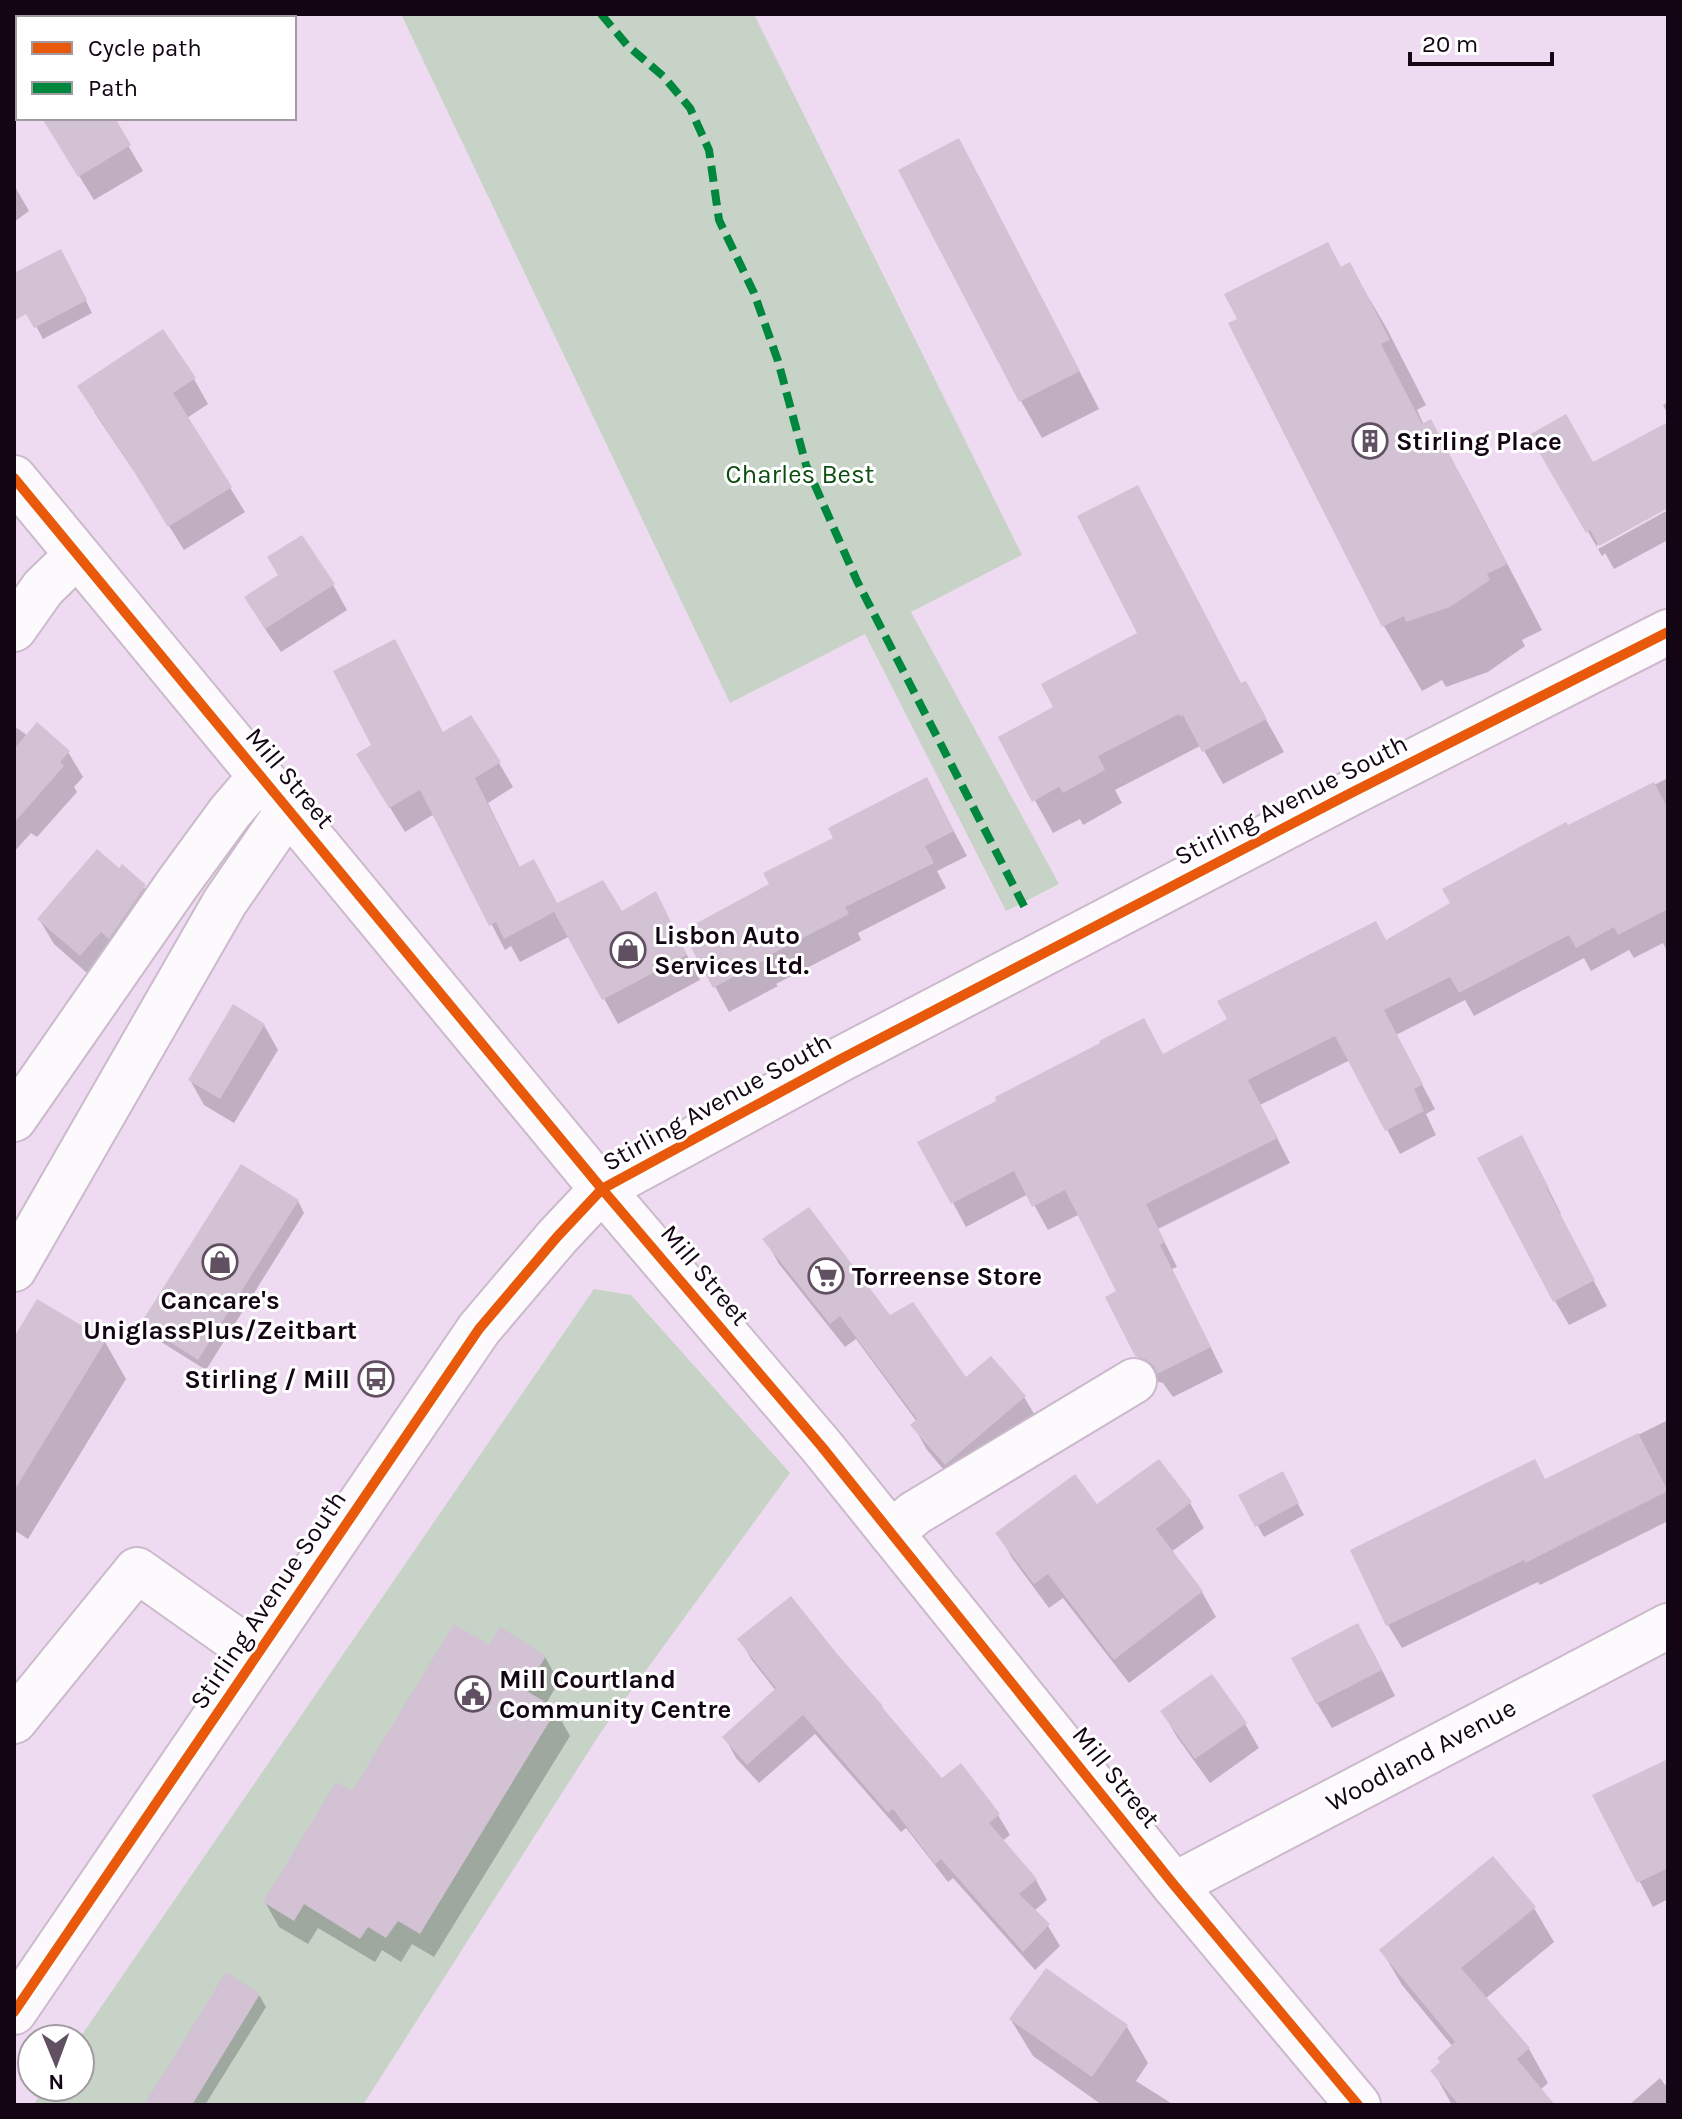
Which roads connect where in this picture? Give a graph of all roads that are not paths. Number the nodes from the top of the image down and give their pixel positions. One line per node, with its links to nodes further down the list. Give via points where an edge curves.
1 (14, 478): 2 (street, Mill Street)
2 (77, 555): 3 (street, via 43,588); 5 (street, Mill Street)
3 (14, 629)
4 (1668, 632): 8 (street, Stirling Avenue South, via 926,1015)
5 (260, 777): 6 (street, Mill Street); 7 (street, via 178,883)
6 (289, 809): 8 (street, Mill Street); 9 (street, via 225,902)
7 (14, 1119)
8 (602, 1189): 11 (street, Mill Street); 13 (street, Stirling Avenue South, via 479,1329)
9 (14, 1269)
10 (1134, 1381): 11 (street, via 915,1513)
11 (891, 1533): 15 (street, Mill Street)
12 (1668, 1626): 15 (street, Woodland Avenue)
13 (257, 1655): 14 (street, via 137,1570); 16 (street, Stirling Avenue South)
14 (14, 1721)
15 (1174, 1885): 17 (street, Mill Street)
16 (14, 2012)
17 (1358, 2105)

